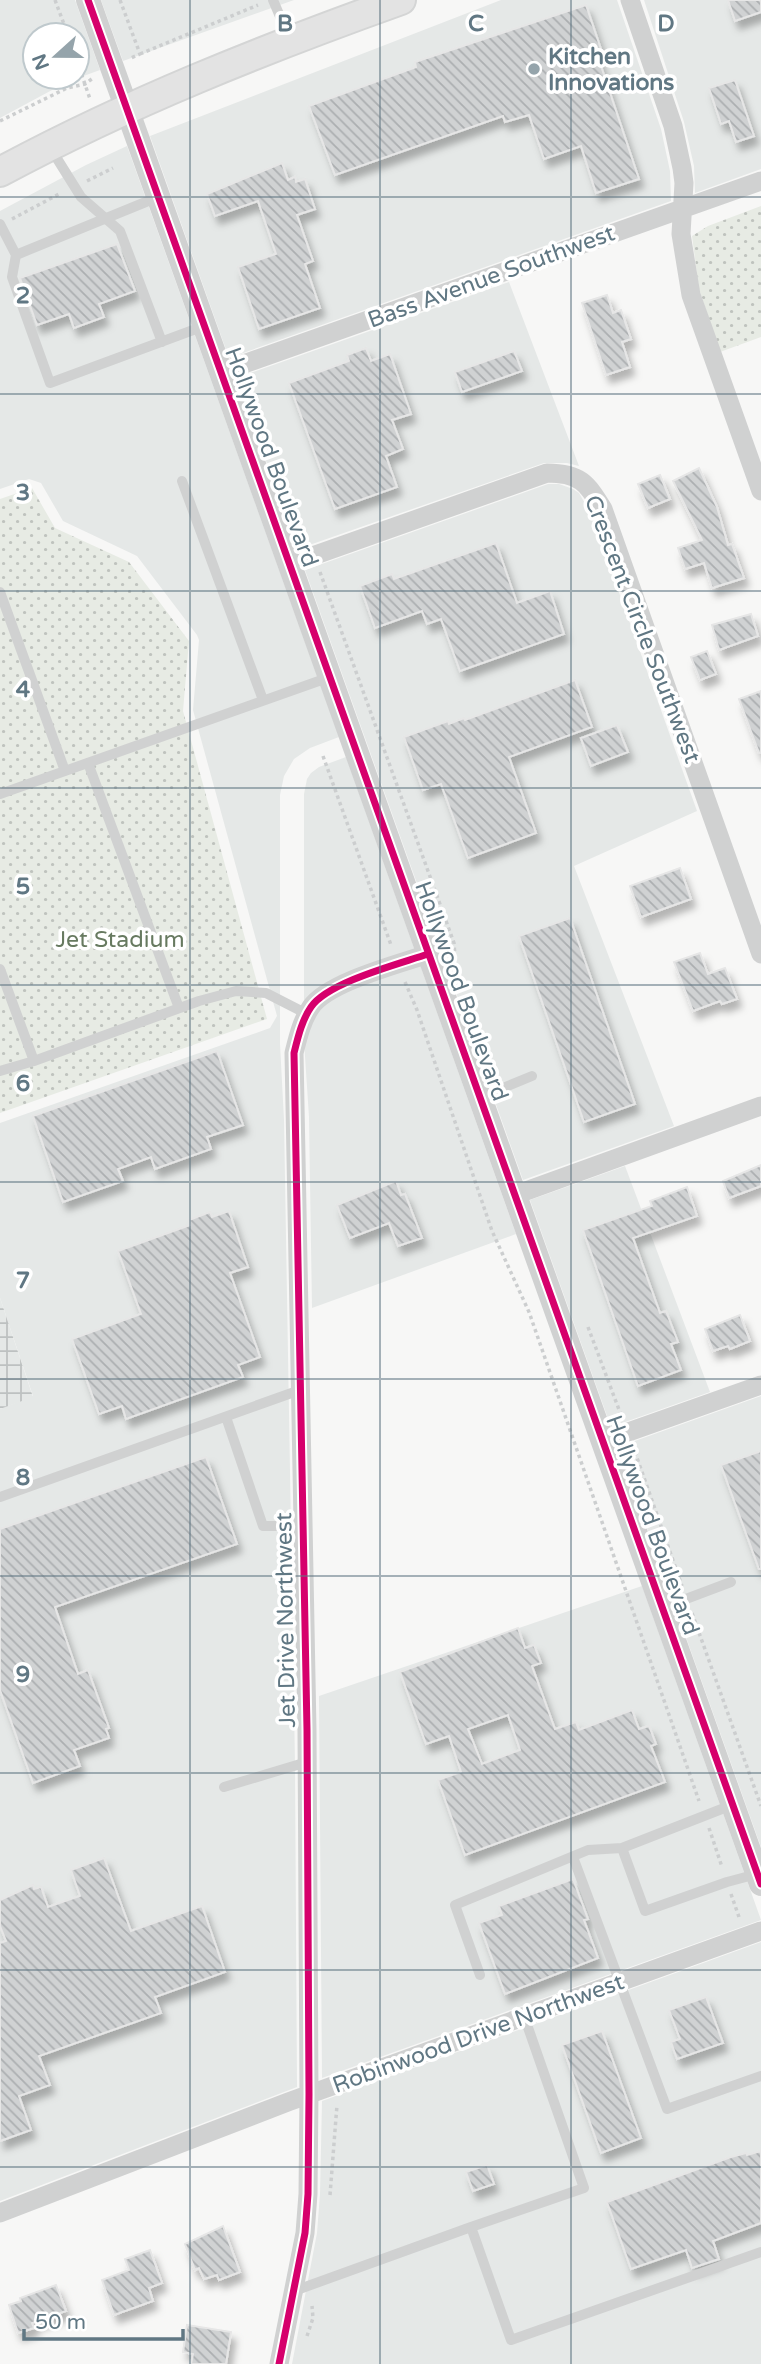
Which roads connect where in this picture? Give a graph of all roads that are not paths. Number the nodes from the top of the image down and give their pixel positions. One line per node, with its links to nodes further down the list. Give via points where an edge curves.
1 (88, 0): 6 (street, Hollywood Boulevard)
2 (273, 0): 5 (lane)
3 (401, 0): 5 (main road)
4 (631, 0): 11 (street, via 673,126 684,183)
5 (290, 40): 6 (main road)
6 (127, 110): 7 (main road); 10 (street, Hollywood Boulevard)
7 (49, 147): 8 (main road); 12 (lane, via 81,197)
8 (0, 172)
9 (761, 181): 11 (street, Bass Avenue Southwest)
10 (158, 197): 12 (lane); 15 (street, Hollywood Boulevard)
11 (682, 209): 17 (street, Bass Avenue Southwest); 19 (street, via 681,234 691,296)
12 (107, 218): 14 (lane); 16 (lane, via 120,231)
13 (0, 225): 14 (lane)
14 (16, 256): 16 (lane, via 12,277 50,383)
15 (205, 326): 16 (lane); 17 (street, Hollywood Boulevard)
16 (163, 342)
17 (221, 372): 20 (street, Hollywood Boulevard)
18 (182, 481): 23 (lane)
19 (761, 491)
20 (290, 564): 22 (street, Hollywood Boulevard); 28 (street, Crescent Circle Southwest, via 547,473 562,473 589,485 603,509)
21 (0, 592): 25 (lane)
22 (330, 677): 23 (lane); 27 (street, Hollywood Boulevard)
23 (263, 700): 24 (lane)
24 (88, 763): 25 (lane); 30 (lane)
25 (65, 771): 26 (lane)
26 (0, 794)
27 (429, 954): 31 (street, Jet Drive Northwest, via 325,992); 35 (street, Hollywood Boulevard)
28 (761, 954)
29 (0, 969): 32 (lane)
30 (179, 1008): 31 (lane, via 236,991 266,993); 32 (lane)
31 (307, 1014): 39 (street, Jet Drive Northwest, via 294,1053)
32 (34, 1061): 33 (lane)
33 (0, 1071)
34 (532, 1076): 35 (lane)
35 (480, 1097): 37 (street, Hollywood Boulevard)
36 (761, 1106): 37 (street)
37 (515, 1195): 41 (street, Hollywood Boulevard)
38 (761, 1385): 41 (street)
39 (300, 1390): 40 (lane); 43 (street, Jet Drive Northwest)
40 (226, 1417): 42 (lane); 43 (lane, via 263,1525)
41 (603, 1441): 45 (street, Hollywood Boulevard)
42 (0, 1497)
43 (303, 1526): 46 (street, Jet Drive Northwest)
44 (731, 1582): 45 (lane)
45 (662, 1608): 48 (street, Hollywood Boulevard)
46 (307, 1762): 47 (lane); 57 (street, Jet Drive Northwest)
47 (224, 1787)
48 (733, 1805): 49 (lane); 51 (street, Hollywood Boulevard)
49 (622, 1848): 50 (lane, via 588,1850); 51 (lane, via 645,1911 727,1882)
50 (573, 1857): 53 (lane, via 455,1905); 54 (lane)
51 (759, 1879)
52 (761, 1931): 54 (street, Robinwood Drive Northwest)
53 (480, 1975)
54 (621, 1981): 55 (street, Robinwood Drive Northwest); 56 (lane, via 667,2109)
55 (524, 2016): 57 (street, Robinwood Drive Northwest); 59 (lane, via 584,2188)
56 (761, 2076)
57 (309, 2094): 58 (street, Robinwood Drive Northwest); 61 (street, Jet Drive Northwest, via 308,2194)
58 (0, 2213)
59 (471, 2227): 60 (lane, via 510,2340); 61 (lane)
60 (761, 2252)
61 (294, 2291): 62 (street, Jet Drive Northwest)
62 (279, 2364)

